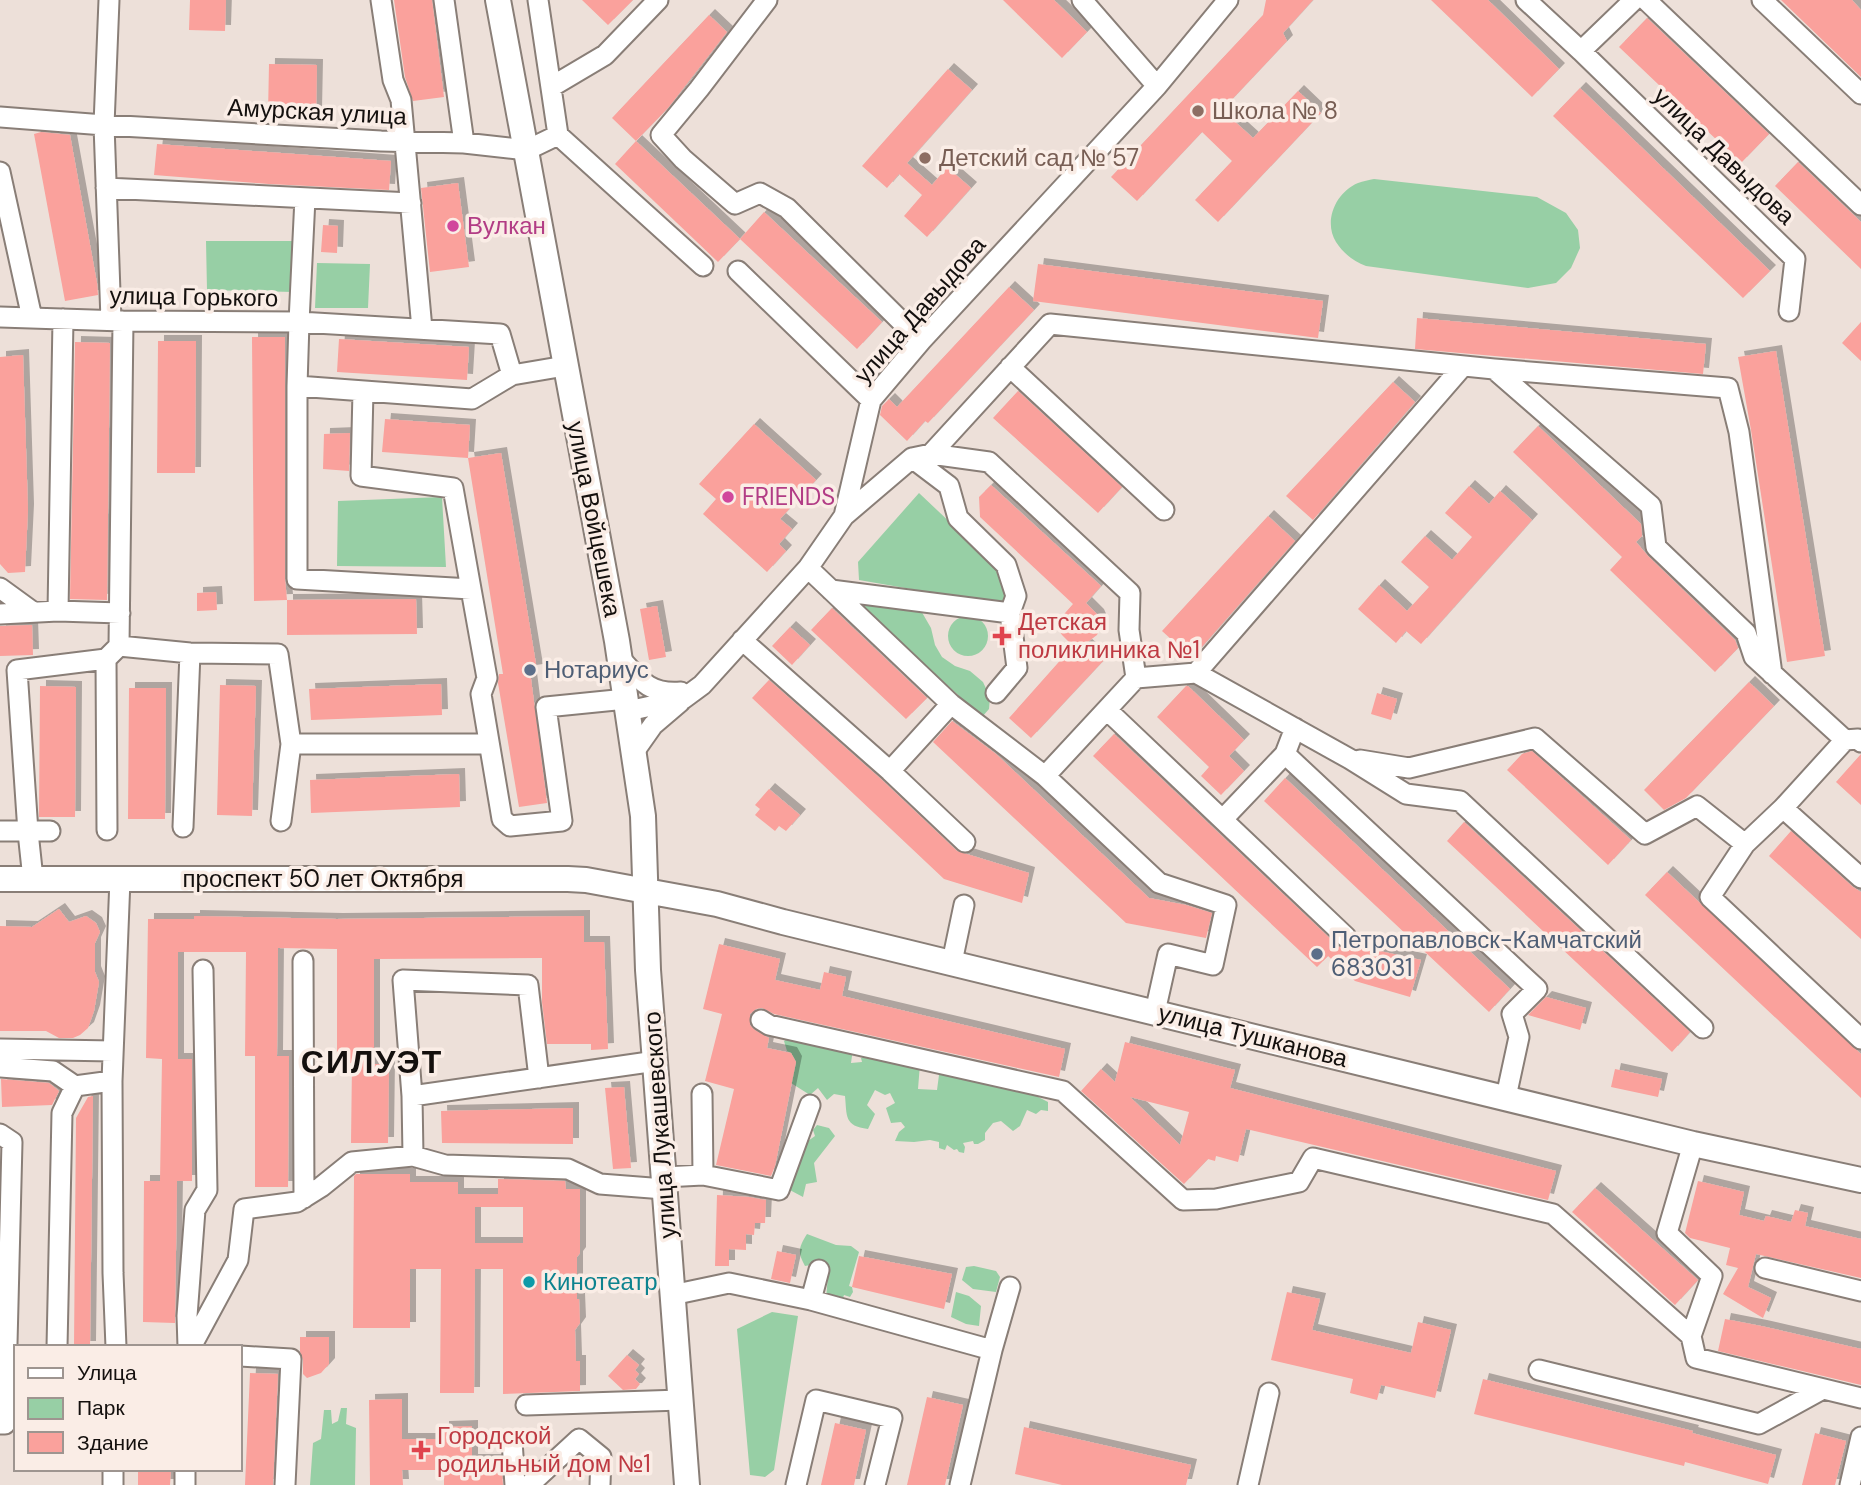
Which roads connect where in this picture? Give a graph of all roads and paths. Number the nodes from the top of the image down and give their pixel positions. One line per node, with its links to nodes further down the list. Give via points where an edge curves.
1 (109, 0): 19 (street)
2 (381, 0): 21 (street)
3 (444, 0): 22 (street)
4 (498, 0): 23 (main road, улица Войцешека)
5 (538, 0): 16 (street)
6 (658, 0): 16 (street, via 605,55)
7 (767, 0): 38 (street, via 661,135 734,204 760,194 787,208)
8 (1082, 0): 15 (street)
9 (1228, 0): 15 (street, улица Давыдова)
10 (1526, 0): 14 (street, улица Давыдова)
11 (1634, 0): 14 (street)
12 (1646, 0): 28 (street)
13 (1762, 0): 17 (street)
14 (1581, 51): 31 (street, улица Давыдова, via 1796,259)
15 (1157, 86): 38 (street, улица Давыдова)
16 (551, 88): 20 (street)
17 (1861, 93)
18 (0, 117): 19 (street)
19 (104, 125): 21 (street, Амурская улица); 25 (street)
20 (558, 135): 23 (street); 29 (street)
21 (405, 142): 22 (street, Амурская улица); 27 (street)
22 (464, 143): 23 (street, Амурская улица)
23 (527, 150): 39 (main road, улица Войцешека)
24 (0, 172): 33 (street)
25 (106, 187): 26 (street); 35 (street)
26 (305, 198): 27 (street); 36 (street)
27 (411, 203): 37 (street)
28 (1861, 205)
29 (702, 266)
30 (738, 271): 46 (street)
31 (1788, 311)
32 (0, 317): 33 (street, улица Горького)
33 (32, 318): 34 (street, улица Горького)
34 (63, 319): 35 (street, улица Горького); 54 (street)
35 (117, 320): 36 (street, улица Горького); 56 (street)
36 (299, 322): 37 (street); 44 (street, улица Горького)
37 (422, 329): 43 (street, via 500,334)
38 (921, 341): 46 (street, улица Давыдова)
39 (565, 366): 43 (street); 62 (main road, улица Войцешека)
40 (1463, 366): 41 (street, via 1050,324); 42 (street); 64 (street)
41 (1010, 367): 47 (street); 48 (street)
42 (1494, 369): 65 (street, via 1651,506 1656,547 1746,633 1754,657); 65 (street, via 1728,388 1739,432)
43 (512, 375): 45 (street, via 472,399)
44 (298, 386): 45 (street); 52 (street, улица Горького, via 298,579)
45 (363, 391): 52 (street, via 361,476 453,488)
46 (871, 400): 49 (street, улица Давыдова)
47 (922, 456): 49 (street); 57 (street, via 949,486 958,518 1006,565 1016,596); 66 (street, via 989,462 1130,593 1129,630)
48 (1164, 510)
49 (844, 516): 50 (street, улица Давыдова)
50 (808, 568): 53 (street); 59 (street, улица Давыдова)
51 (0, 588): 55 (street)
52 (471, 589): 76 (street, via 487,678 481,694)
53 (831, 590): 57 (street); 70 (street)
54 (58, 611): 55 (street); 56 (street)
55 (33, 612): 58 (street)
56 (120, 613): 60 (street)
57 (1010, 613): 68 (street, via 1017,668)
58 (0, 614)
59 (742, 640): 67 (street, улица Давыдова); 80 (street)
60 (113, 652): 61 (street); 63 (street); 86 (street)
61 (190, 653): 75 (street, via 278,654); 85 (street)
62 (619, 657): 67 (street, via 655,690 668,693); 71 (main road, улица Войцешека)
63 (9, 670): 93 (street)
64 (1196, 673): 66 (street); 73 (street)
65 (1772, 674): 74 (street)
66 (1136, 678): 72 (street)
67 (702, 685): 69 (street, улица Давыдова)
68 (996, 693)
69 (683, 699): 71 (street, улица Давыдова); 77 (street, via 653,725)
70 (951, 704): 80 (street); 81 (street)
71 (627, 705): 76 (street, улица Давыдова, via 546,707 562,821 510,826 502,819); 77 (main road, улица Войцешека)
72 (1107, 710): 81 (street); 83 (street)
73 (1295, 728): 78 (street); 79 (street)
74 (1853, 741): 82 (street)
75 (291, 744): 76 (street); 84 (street)
76 (489, 744)
77 (634, 752): 95 (main road, улица Войцешека)
78 (1285, 754): 83 (street); 114 (street, via 1537,989 1513,1014 1519,1037)
79 (1350, 759): 90 (street, via 1409,768 1535,738 1645,834 1698,806); 103 (street, via 1406,794 1460,801)
80 (890, 771): 89 (street)
81 (1045, 776): 101 (street, via 1159,883 1226,905 1213,965 1168,954)
82 (1783, 808): 90 (street); 91 (street)
83 (1223, 819): 97 (street)
84 (281, 821)
85 (183, 827)
86 (107, 830)
87 (0, 831): 88 (street)
88 (50, 831)
89 (965, 842)
90 (1745, 844): 104 (street, via 1710,897)
91 (1861, 878)
92 (0, 879): 93 (main road, проспект 50 лет Октября)
93 (33, 879): 94 (main road, проспект 50 лет Октября)
94 (120, 879): 95 (main road, проспект 50 лет Октября, via 568,879); 106 (street)
95 (646, 890): 99 (main road, улица Тушканова); 107 (main road, улица Лукашевского)
96 (964, 905): 99 (street)
97 (1346, 936)
98 (303, 961): 122 (street)
99 (952, 962): 101 (main road, улица Тушканова)
100 (203, 970): 132 (street, via 208,1190 195,1210 187,1316)
101 (1155, 1012): 114 (main road, улица Тушканова)
102 (761, 1020): 129 (street, via 769,1026 1063,1091 1183,1200 1216,1199 1299,1182 1312,1158 1553,1214)
103 (1703, 1028)
104 (1861, 1038)
105 (0, 1049): 106 (street)
106 (113, 1051): 110 (street)
107 (656, 1061): 109 (street); 121 (main road, улица Лукашевского)
108 (0, 1067): 111 (street, via 53,1071)
109 (539, 1078): 113 (street); 113 (street, via 527,985 403,980)
110 (111, 1081): 111 (street); 131 (street)
111 (75, 1086): 130 (street, via 62,1113)
112 (702, 1094): 119 (street)
113 (412, 1096): 118 (street)
114 (1506, 1097): 117 (main road, улица Тушканова)
115 (810, 1105): 119 (street, via 779,1190)
116 (0, 1134): 142 (street, via 12,1142)
117 (1693, 1144): 120 (main road, улица Тушканова); 129 (street, via 1667,1233 1712,1276)
118 (413, 1156): 121 (street, via 445,1165 568,1169 600,1184); 122 (street, via 352,1162)
119 (703, 1175): 121 (street)
120 (1861, 1180)
121 (664, 1183): 127 (main road, улица Лукашевского)
122 (304, 1198): 133 (street, via 244,1209 238,1260)
123 (1765, 1268): 126 (street)
124 (819, 1270): 128 (street)
125 (1010, 1287): 134 (street)
126 (1861, 1292)
127 (672, 1295): 128 (street, via 729,1283); 140 (main road, улица Лукашевского)
128 (811, 1300): 134 (street)
129 (1691, 1336): 137 (street, via 1696,1359)
130 (57, 1345)
131 (116, 1345)
132 (190, 1345)
133 (191, 1345)
134 (992, 1350): 152 (street)
135 (242, 1356): 145 (street, via 291,1359)
136 (1539, 1370): 137 (street, via 1759,1424)
137 (1822, 1389): 139 (street)
138 (1269, 1392): 153 (street)
139 (1861, 1398)
140 (681, 1400): 141 (street); 149 (main road, улица Лукашевского)
141 (526, 1405)
142 (7, 1415)
143 (1861, 1437): 154 (street)
144 (512, 1441): 146 (street)
145 (285, 1485)
146 (514, 1485)
147 (529, 1485): 148 (street, via 579,1439 601,1457)
148 (600, 1485)
149 (687, 1485)
150 (796, 1485): 151 (street, via 816,1399 892,1418)
151 (875, 1485)
152 (962, 1485)
153 (1248, 1485)
154 (1850, 1485)

